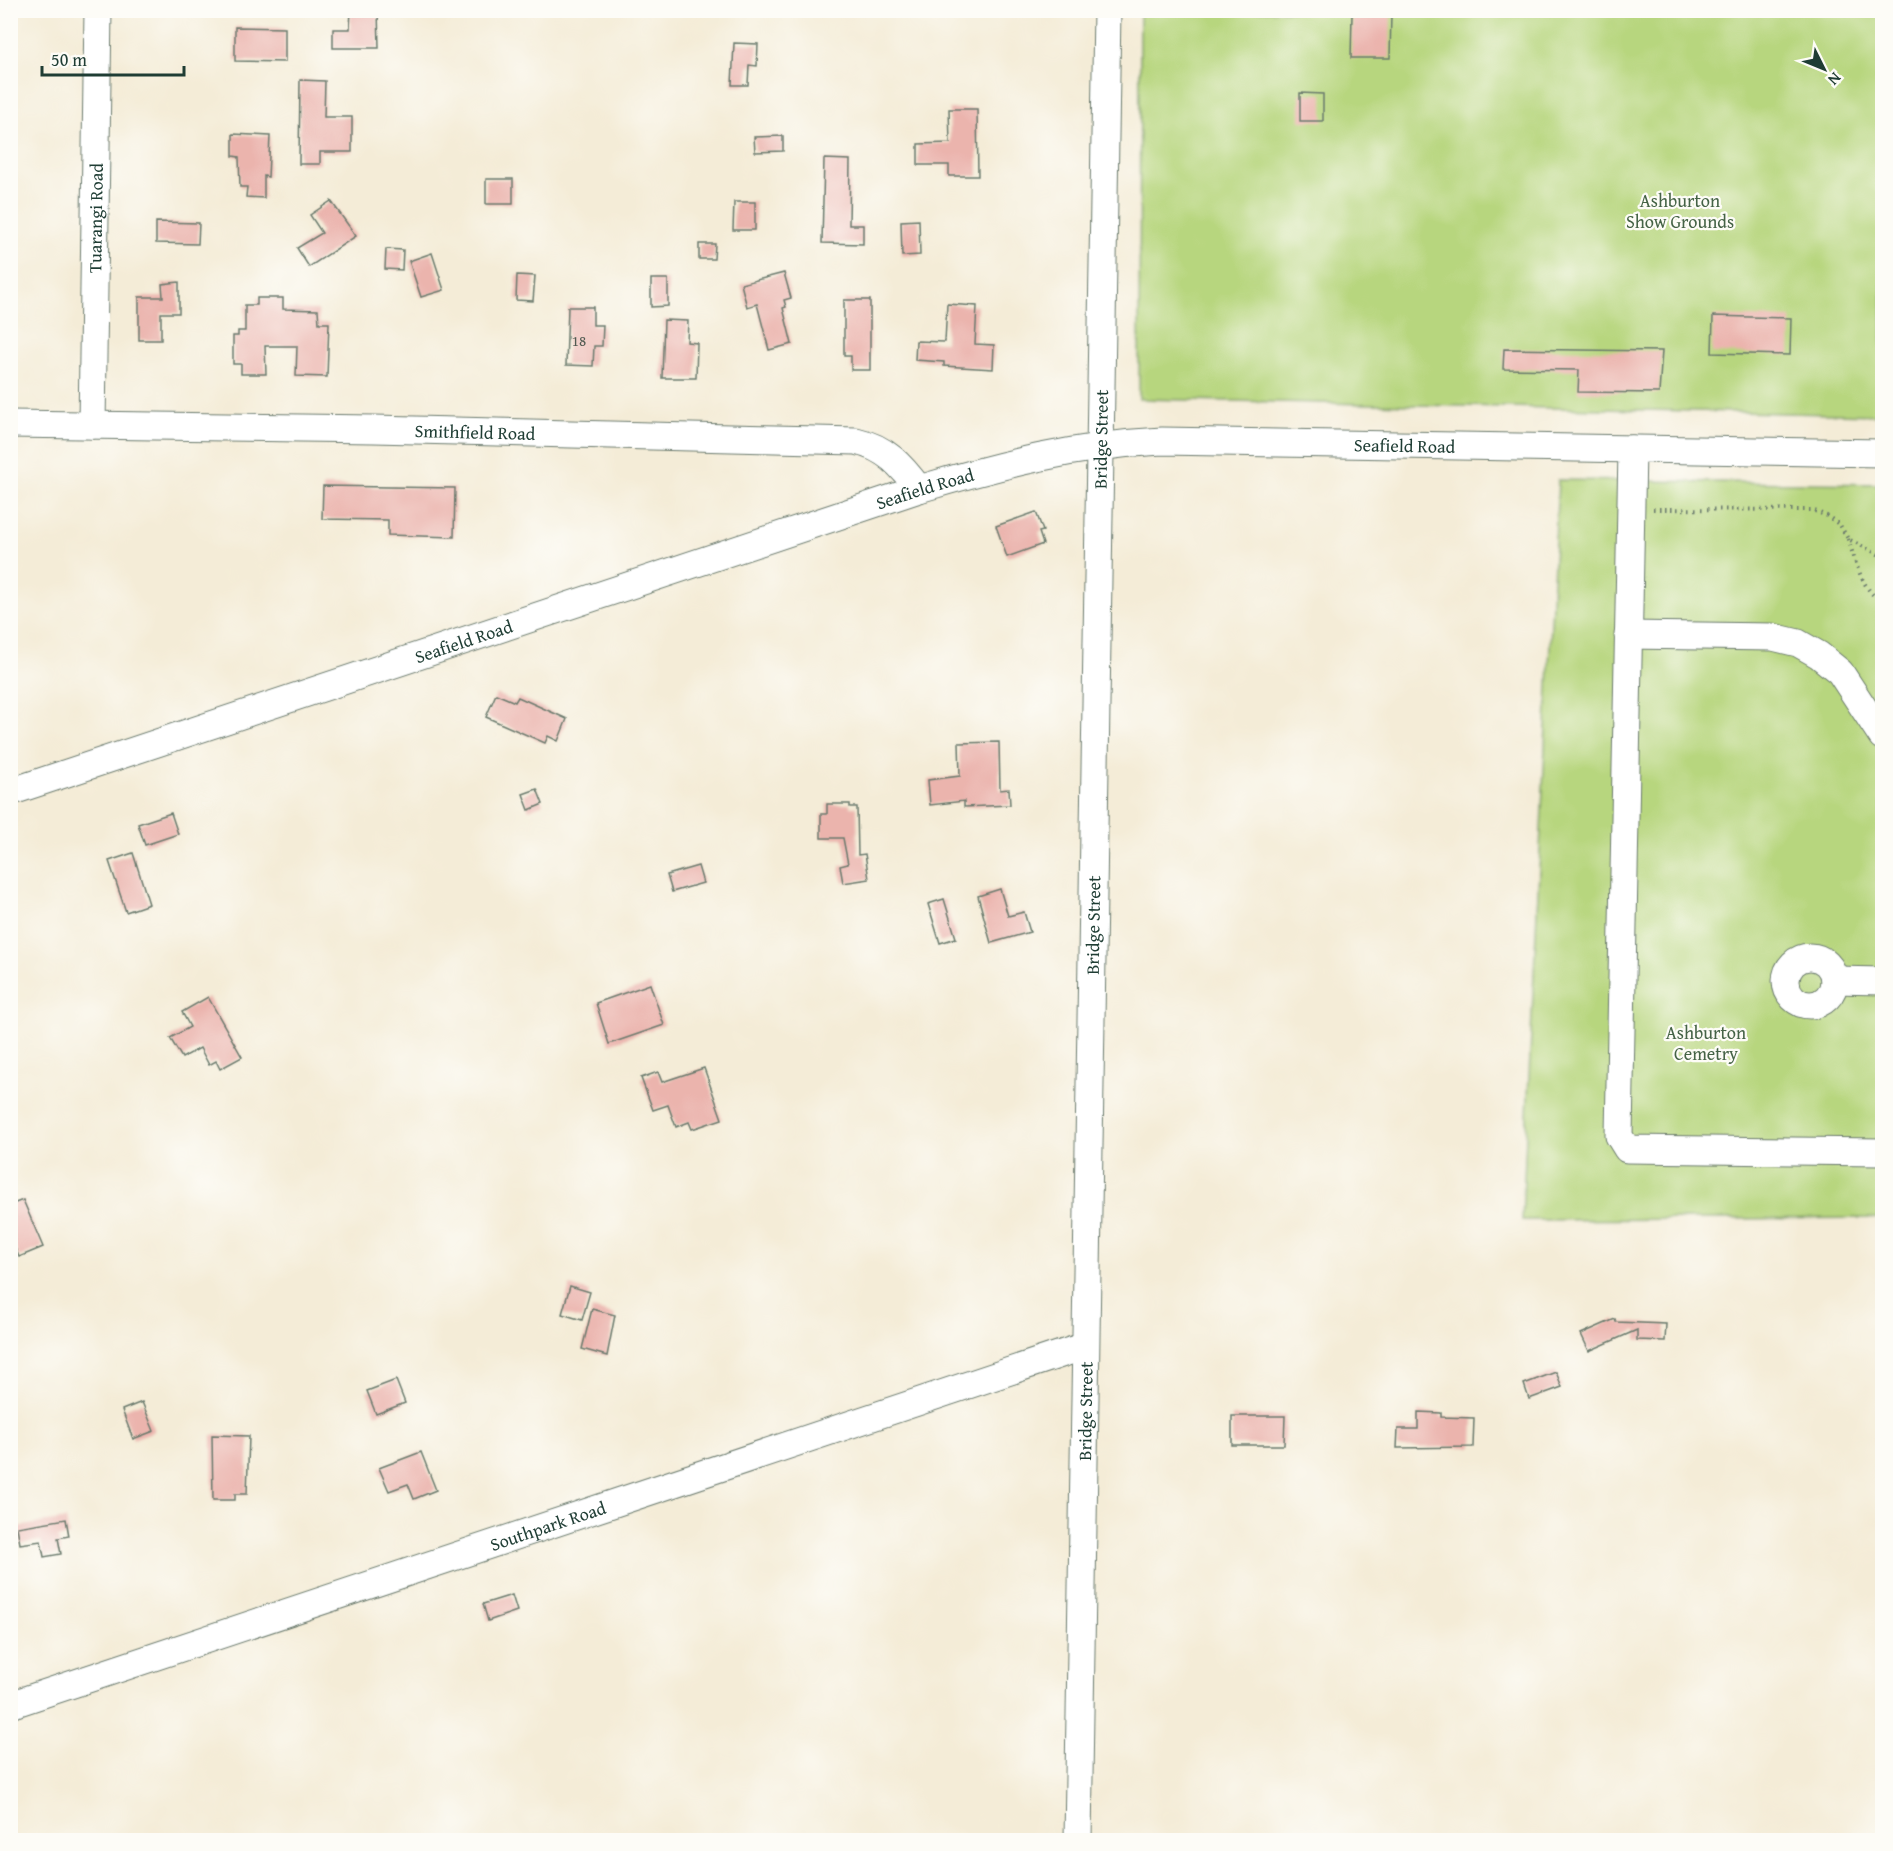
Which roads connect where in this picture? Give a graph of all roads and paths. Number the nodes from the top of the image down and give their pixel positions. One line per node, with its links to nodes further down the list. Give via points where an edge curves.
1 (98, 10): 4 (street, Tuarangi Road)
2 (1107, 10): 5 (street, Bridge Street)
3 (10, 424): 4 (street, Smithfield Road)
4 (92, 425): 8 (street, Smithfield Road, via 856,441 873,445 897,461)
5 (1101, 446): 6 (street, Seafield Road, via 1162,441); 8 (street, Seafield Road, via 1012,462); 19 (street, Bridge Street)
6 (1632, 449): 7 (street, Seafield Road); 13 (street)
7 (1882, 453)
8 (918, 489): 15 (street, Seafield Road)
9 (1653, 521): 10 (path, via 1653,509 1812,510 1839,525)
10 (1848, 539): 11 (path); 12 (path, via 1864,584)
11 (1882, 556)
12 (1882, 602)
13 (1628, 634): 14 (street, via 1773,637 1798,643 1840,672); 18 (street, via 1619,1136 1627,1149)
14 (1882, 736)
15 (10, 792)
16 (1834, 980): 17 (street)
17 (1882, 981)
18 (1882, 1152)
19 (1085, 1346): 20 (street, Southpark Road); 21 (street, Bridge Street)
20 (10, 1705)
21 (1078, 1840)

